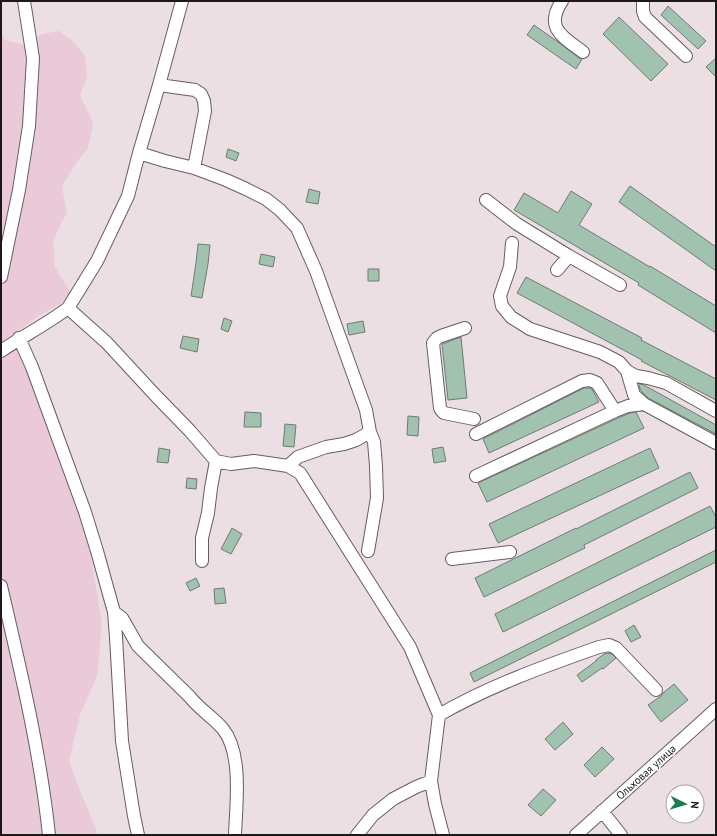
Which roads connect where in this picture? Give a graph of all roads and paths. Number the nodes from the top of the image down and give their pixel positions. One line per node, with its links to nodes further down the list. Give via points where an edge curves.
1 (24, 1): 14 (street, via 33,58 29,126)
2 (182, 1): 7 (street)
3 (562, 1): 5 (street, via 555,16 555,26 560,36)
4 (643, 1): 6 (street, via 645,18)
5 (583, 52)
6 (686, 56)
7 (159, 85): 8 (street); 9 (street, via 195,90 201,94 204,101 205,111)
8 (139, 153): 9 (street); 16 (street, via 128,196 97,261)
9 (194, 168): 25 (street, via 266,199 297,228 316,271 366,410)
10 (486, 200): 12 (street, via 517,224)
11 (512, 243): 20 (street, via 510,267 500,296 502,306 511,317 530,329 600,352 619,362)
12 (568, 256): 13 (street); 15 (street)
13 (557, 270)
14 (1, 277)
15 (620, 284)
16 (68, 308): 18 (street); 28 (street, via 107,343)
17 (465, 328): 24 (street, via 437,338 433,344 440,408 444,413)
18 (19, 338): 19 (street); 36 (street, via 82,505)
19 (1, 351)
20 (627, 371): 21 (street, via 634,395); 23 (street, via 636,376 666,383)
21 (644, 404): 22 (street); 27 (street)
22 (615, 411): 26 (street, via 597,383 590,380 582,381); 30 (street)
23 (716, 411)
24 (474, 419)
25 (370, 432): 29 (street, via 356,440 298,457); 31 (street, via 374,442 377,498)
26 (476, 434)
27 (716, 443)
28 (216, 461): 29 (street, via 231,464 254,461); 34 (street, via 202,538)
29 (288, 466): 39 (street, via 300,473 410,647)
30 (476, 476)
31 (368, 552)
32 (510, 552): 33 (street)
33 (452, 559)
34 (202, 561)
35 (1, 586): 42 (street, via 29,708)
36 (114, 612): 43 (street, via 122,741); 44 (street, via 122,618 138,646 224,730 231,742 235,758 237,803)
37 (656, 690): 39 (street, via 616,648 609,645 518,677)
38 (716, 709): 41 (street, Ольховая улица)
39 (440, 715): 40 (street)
40 (431, 781): 45 (street, via 393,799 373,815); 46 (street)
41 (602, 811): 47 (street, Ольховая улица); 48 (street)
42 (49, 835)
43 (138, 835)
44 (235, 835)
45 (357, 835)
46 (443, 835)
47 (576, 835)
48 (621, 835)

